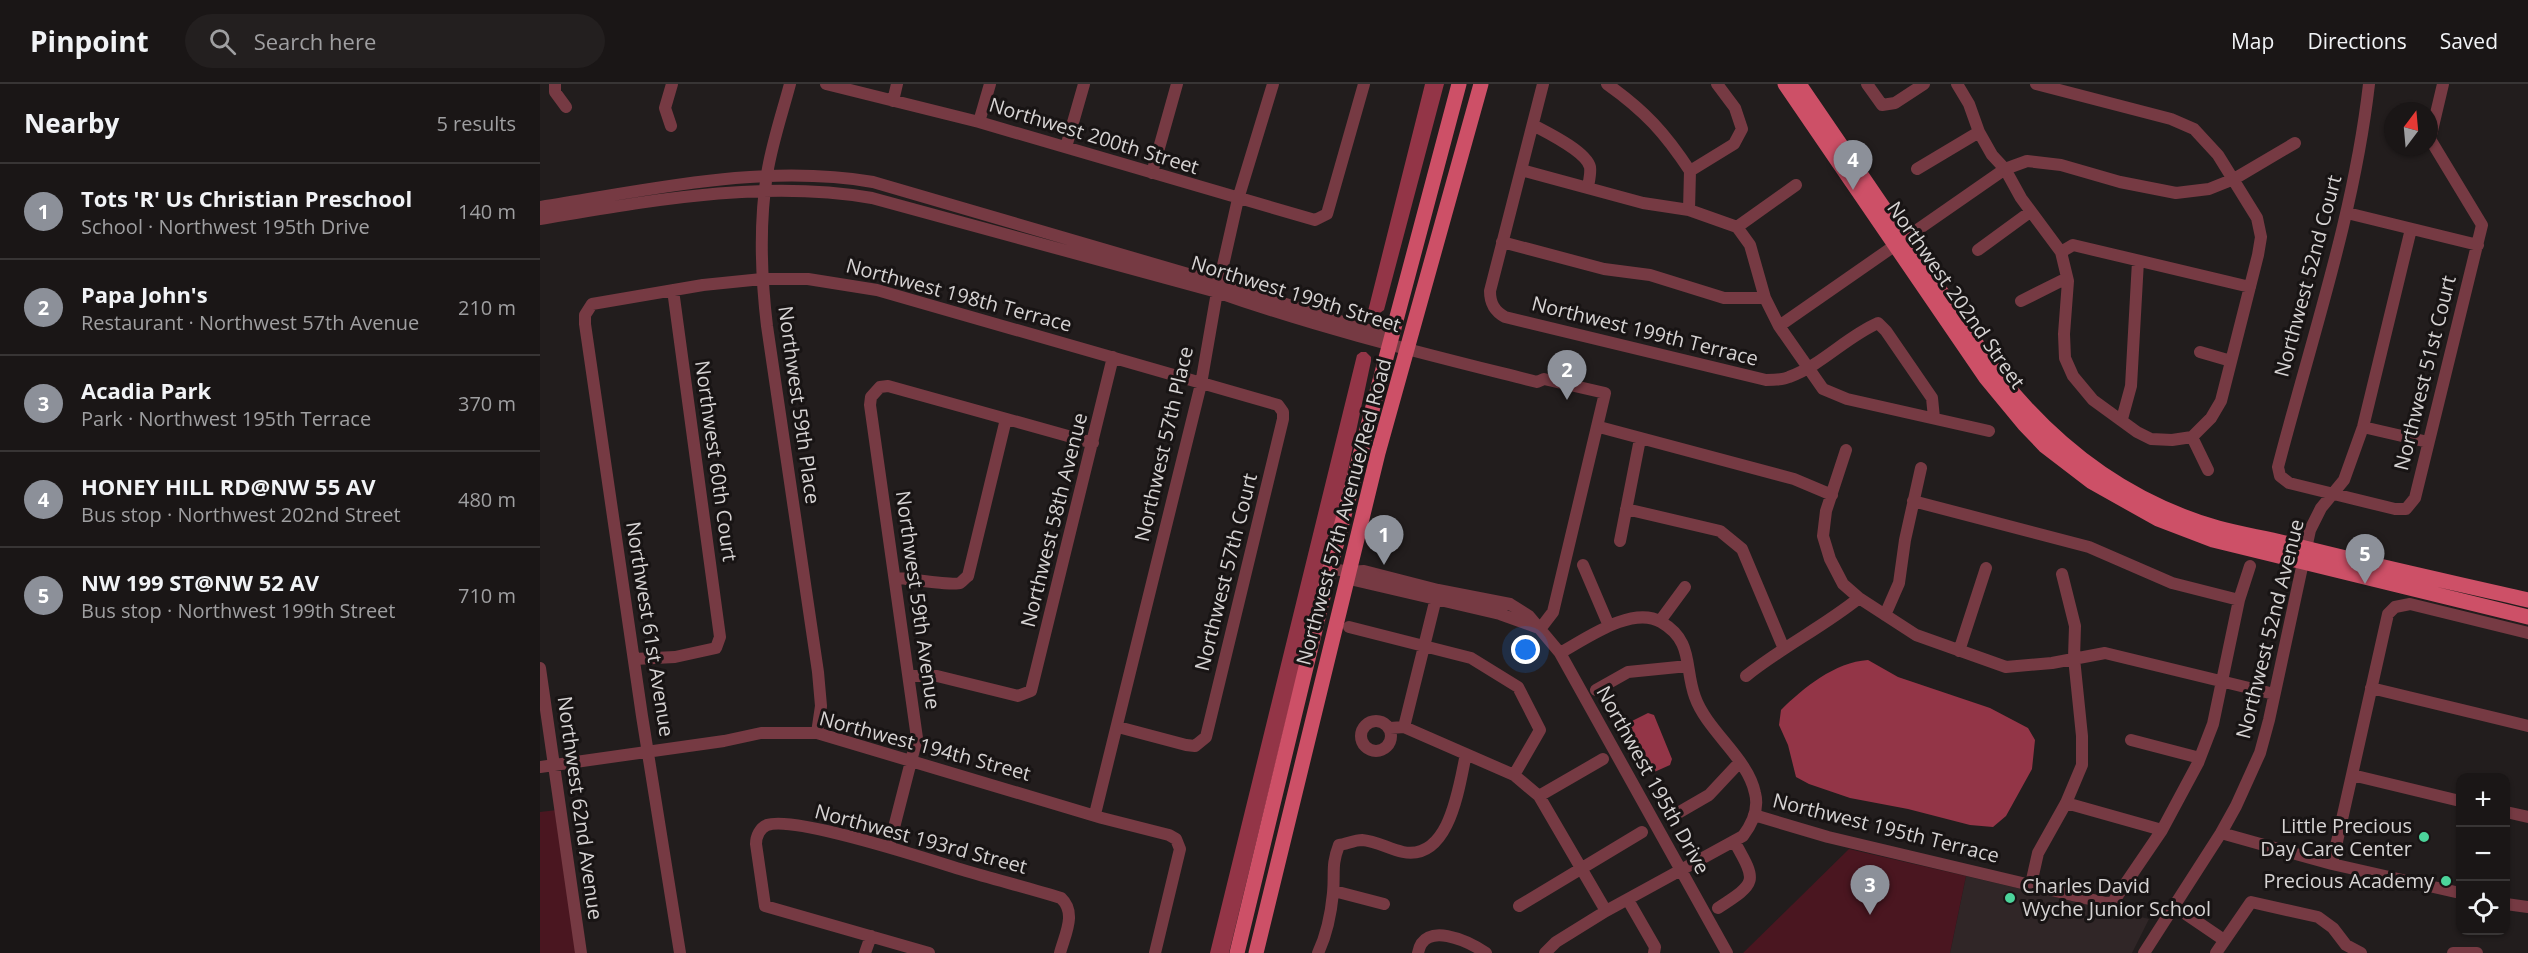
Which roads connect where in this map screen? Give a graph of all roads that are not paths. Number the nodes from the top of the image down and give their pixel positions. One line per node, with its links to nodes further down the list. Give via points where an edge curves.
1 (555, 84): 25 (street, via 555,92)
2 (672, 84): 28 (street, via 665,108)
3 (790, 84): 37 (street, Northwest 59th Place)
4 (826, 84): 24 (street, Northwest 200th Street)
5 (897, 84): 24 (street)
6 (990, 84): 26 (street)
7 (1084, 84): 31 (street)
8 (1177, 84): 36 (street)
9 (1273, 84): 42 (street, Northwest 57th Place)
10 (1365, 84): 42 (street, Northwest 200th Street, via 1327,214 1315,220)
11 (1459, 84): 65 (main road, Northwest 57th Avenue/Red Road)
12 (1481, 84): 66 (main road, Northwest 57th Avenue/Red Road)
13 (1543, 84): 27 (street)
14 (1607, 84): 35 (street, via 1639,107)
15 (1718, 84): 35 (street, via 1735,108 1742,129 1734,144)
16 (1785, 84): 51 (main road, Northwest 202nd Street)
17 (1799, 84): 51 (main road, Northwest 202nd Street)
18 (1867, 84): 19 (street, via 1882,105 1895,103)
19 (1924, 84)
20 (1958, 84): 29 (street)
21 (2036, 84): 38 (street, via 2171,119 2194,129)
22 (2369, 84): 46 (street, Northwest 52nd Court)
23 (2443, 84): 52 (street, via 2430,139 2482,225)
24 (893, 101): 26 (street, Northwest 200th Street)
25 (566, 107)
26 (979, 122): 31 (street, Northwest 200th Street)
27 (1533, 125): 34 (street); 40 (street, via 1587,161)
28 (671, 126)
29 (1979, 132): 32 (street); 33 (street)
30 (2295, 143): 38 (street)
31 (1066, 147): 36 (street, Northwest 200th Street)
32 (1917, 169)
33 (2005, 169): 38 (street, via 2027,161 2061,165 2176,193 2209,189); 45 (street); 51 (street)
34 (1521, 170): 40 (street); 50 (street)
35 (1690, 171): 44 (street)
36 (1152, 173): 42 (street, Northwest 200th Street)
37 (767, 175): 41 (street, Northwest 59th Place); 43 (street, Northwest 199th Street, via 666,186); 58 (street, Northwest 199th Street, via 845,177 873,182)
38 (2234, 179): 59 (street, via 2257,218 2261,237)
39 (1796, 185): 48 (street)
40 (1588, 187): 44 (street)
41 (766, 189): 47 (street, Northwest 199th Street); 57 (street, Northwest 59th Place); 58 (street, Northwest 199th Street, via 840,192 872,198)
42 (1238, 199): 58 (street, Northwest 57th Place)
43 (540, 207)
44 (1689, 210): 48 (street)
45 (2030, 212): 53 (street); 54 (street)
46 (2347, 213): 49 (street); 86 (street, Northwest 52nd Court, via 2278,467 2280,476 2289,483)
47 (540, 219)
48 (1737, 227): 61 (street, via 1750,245)
49 (2410, 229): 52 (street); 76 (street, Northwest 52nd Avenue)
50 (1502, 242): 61 (street, via 1604,268 1650,275 1724,298); 70 (street, Northwest 199th Terrace, via 1490,291 1493,307 1505,317 1766,380 1788,378)
51 (1900, 242): 64 (street); 91 (main road, Northwest 202nd Street, via 2014,395 2095,478 2190,519)
52 (2478, 245): 81 (street, Northwest 51st Court)
53 (1978, 250)
54 (2061, 252): 55 (street, via 2073,245); 56 (street)
55 (2138, 261): 59 (street); 75 (street, via 2131,386)
56 (2067, 278): 62 (street); 75 (street, via 2065,358 2073,376 2093,400)
57 (762, 279): 60 (street, Northwest 198th Terrace); 68 (street, Northwest 198th Terrace, via 808,279 877,290); 128 (street, Northwest 59th Place, via 818,672 821,706)
58 (1218, 287): 65 (street, Northwest 199th Street, via 1259,307); 71 (street, Northwest 57th Place)
59 (2250, 287): 69 (street)
60 (673, 290): 63 (street, Northwest 198th Terrace, via 601,301); 115 (street, Northwest 60th Court, via 720,637 716,648)
61 (1765, 298): 64 (street)
62 (2021, 302)
63 (587, 310): 115 (street, Northwest 61st Avenue, via 591,369)
64 (1779, 326): 70 (street)
65 (1391, 341): 66 (street, Northwest 199th Street); 94 (main road, Northwest 57th Avenue/Red Road)
66 (1408, 350): 96 (main road, Northwest 57th Avenue/Red Road); 109 (street, Northwest 199th Street, via 1537,382 1544,379 1605,393 1553,612)
67 (2200, 352): 69 (street)
68 (1113, 357): 71 (street, Northwest 198th Terrace); 82 (street, Northwest 58th Avenue)
69 (2231, 361): 79 (street, via 2221,401)
70 (1807, 368): 73 (street, via 1823,390); 73 (street, Northwest 199th Terrace, via 1878,323 1932,398)
71 (1201, 384): 72 (street, Northwest 198th Terrace); 125 (street, Northwest 57th Place)
72 (1281, 408): 125 (street, Northwest 57th Court, via 1278,442 1206,737 1201,744 1186,745)
73 (1934, 418): 78 (street)
74 (1006, 419): 82 (street); 98 (street, via 968,576 953,584); 98 (street, Northwest 59th Avenue, via 888,386 874,392 870,405)
75 (2121, 419): 79 (street, via 2151,439)
76 (2363, 427): 81 (street); 86 (street, Northwest 52nd Avenue, via 2344,480)
77 (1604, 428): 80 (street)
78 (1989, 431)
79 (2192, 437): 85 (street)
80 (1640, 439): 87 (street, via 1794,479); 89 (street)
81 (2428, 442): 86 (street, Northwest 51st Court, via 2415,498 2406,509)
82 (1093, 444): 118 (street, Northwest 58th Avenue, via 1031,692 1018,696 937,676)
83 (1846, 450): 87 (street)
84 (1921, 468): 88 (street)
85 (2208, 470)
86 (2335, 493): 91 (street, Northwest 52nd Avenue, via 2321,508 2310,530)
87 (1832, 495): 101 (street, via 1823,536 1836,573)
88 (1913, 501): 102 (street, via 2089,547 2172,584); 104 (street, via 1899,583)
89 (1626, 509): 90 (street); 111 (street, via 1720,531 1742,549)
90 (1620, 541)
91 (2305, 556): 103 (main road); 106 (main road); 123 (street, Northwest 52nd Avenue)
92 (1583, 565): 107 (street)
93 (2250, 566): 102 (street)
94 (1330, 568): 96 (street, Northwest 195th Drive); 175 (main road, Northwest 57th Avenue/Red Road)
95 (1986, 568): 112 (street)
96 (1349, 572): 100 (street, Northwest 195th Drive, via 1354,580); 176 (main road, Northwest 57th Avenue/Red Road)
97 (2061, 574): 114 (street, via 2075,626)
98 (895, 578): 118 (street, Northwest 59th Avenue)
99 (1685, 587): 105 (street)
100 (1437, 595): 109 (street, Northwest 195th Drive, via 1510,604); 110 (street)
101 (1859, 598): 104 (street); 111 (street)
102 (2239, 600): 120 (street)
103 (2527, 600): 106 (street)
104 (1885, 615): 112 (street, via 1916,635)
105 (1660, 621): 107 (street, via 1635,616); 116 (street, via 1687,650)
106 (2524, 624): 121 (street, via 2410,604 2395,607 2388,615)
107 (1609, 626): 113 (street)
108 (1349, 627): 110 (street)
109 (1540, 629): 113 (street, Northwest 195th Drive)
110 (1426, 645): 126 (street); 138 (street, via 1471,658 1518,687 1540,730)
111 (1784, 649): 119 (street)
112 (1959, 651): 114 (street, via 2006,667)
113 (1560, 653): 155 (street, Northwest 195th Drive)
114 (2074, 658): 120 (street, via 2105,653); 142 (street, via 2082,765)
115 (634, 660): 130 (street, Northwest 61st Avenue)
116 (1688, 666): 122 (street, via 1628,672); 135 (street, via 1695,698)
117 (540, 668): 136 (street, Northwest 62nd Avenue)
118 (910, 676): 134 (street, Northwest 59th Avenue, via 918,738)
119 (1746, 676)
120 (2221, 680): 123 (street); 132 (street, via 2213,724)
121 (2371, 688): 124 (street); 139 (street)
122 (1596, 690)
123 (2274, 694): 150 (street, Northwest 52nd Avenue, via 2260,753)
124 (2528, 726)
125 (1118, 727): 144 (street, Northwest 57th Place)
126 (1404, 727): 127 (street); 131 (street)
127 (1390, 728)
128 (817, 733): 130 (street, Northwest 194th Street, via 761,733); 134 (street, Northwest 194th Street)
129 (2131, 740): 132 (street)
130 (649, 751): 136 (street, Northwest 194th Street); 170 (street, Northwest 61st Avenue)
131 (1466, 754): 138 (street); 157 (street, via 1454,807 1438,841 1422,852 1405,853 1361,840 1339,845 1333,861)
132 (2200, 758): 148 (street)
133 (1603, 759): 140 (street)
134 (911, 760): 144 (street, Northwest 194th Street); 152 (street, Northwest 59th Avenue)
135 (1739, 763): 145 (street, via 1754,787); 146 (street, via 1709,795)
136 (554, 764): 137 (street, Northwest 194th Street); 169 (street, Northwest 62nd Avenue)
137 (540, 767)
138 (1514, 775): 140 (street)
139 (2352, 775): 141 (street); 153 (street)
140 (1539, 796): 154 (street)
141 (2456, 800)
142 (2066, 803): 148 (street); 156 (street, via 2038,852)
143 (2510, 813): 147 (street)
144 (1095, 814): 174 (street, Northwest 194th Street, via 1176,839 1180,849)
145 (1754, 815): 151 (street, via 1743,836); 156 (street, Northwest 195th Terrace, via 1828,837)
146 (1671, 817)
147 (2528, 817)
148 (2162, 830): 156 (street, Northwest 195th Terrace, via 2113,902)
149 (1642, 832): 154 (street)
150 (2221, 833): 153 (street); 163 (street, Northwest 52nd Avenue)
151 (1734, 841): 155 (street); 165 (street, via 1750,878 1746,890)
152 (889, 847): 167 (street, Northwest 193rd Street, via 801,826 768,825 756,837 765,906); 173 (street, Northwest 193rd Street, via 1061,897 1071,911)
153 (2332, 864): 158 (street)
154 (1582, 869): 162 (street); 166 (street)
155 (1681, 870): 159 (street); 182 (street, Northwest 195th Drive)
156 (2031, 884)
157 (1334, 891): 160 (street); 177 (street, via 1326,936)
158 (2456, 893)
159 (1628, 900): 166 (street); 181 (street, via 1655,947)
160 (1384, 904)
161 (2510, 905): 164 (street)
162 (1520, 906)
163 (2174, 906): 168 (street); 183 (street, Northwest 52nd Avenue)
164 (2528, 907)
165 (1718, 908)
166 (1606, 912): 180 (street)
167 (870, 936): 171 (street); 172 (street)
168 (2224, 940): 184 (street); 185 (street, via 2251,902 2318,917 2346,945)
169 (581, 953)
170 (680, 953)
171 (865, 953)
172 (928, 953)
173 (1060, 953)
174 (1155, 953)
175 (1237, 953)
176 (1256, 953)
177 (1317, 953)
178 (1418, 953): 179 (street, via 1428,936 1441,935 1472,943)
179 (1486, 953)
180 (1545, 953)
181 (1654, 953)
182 (1727, 953)
183 (2144, 953)
184 (2216, 953)
185 (2361, 953)
186 (2453, 953): 187 (street)
187 (2477, 953)

